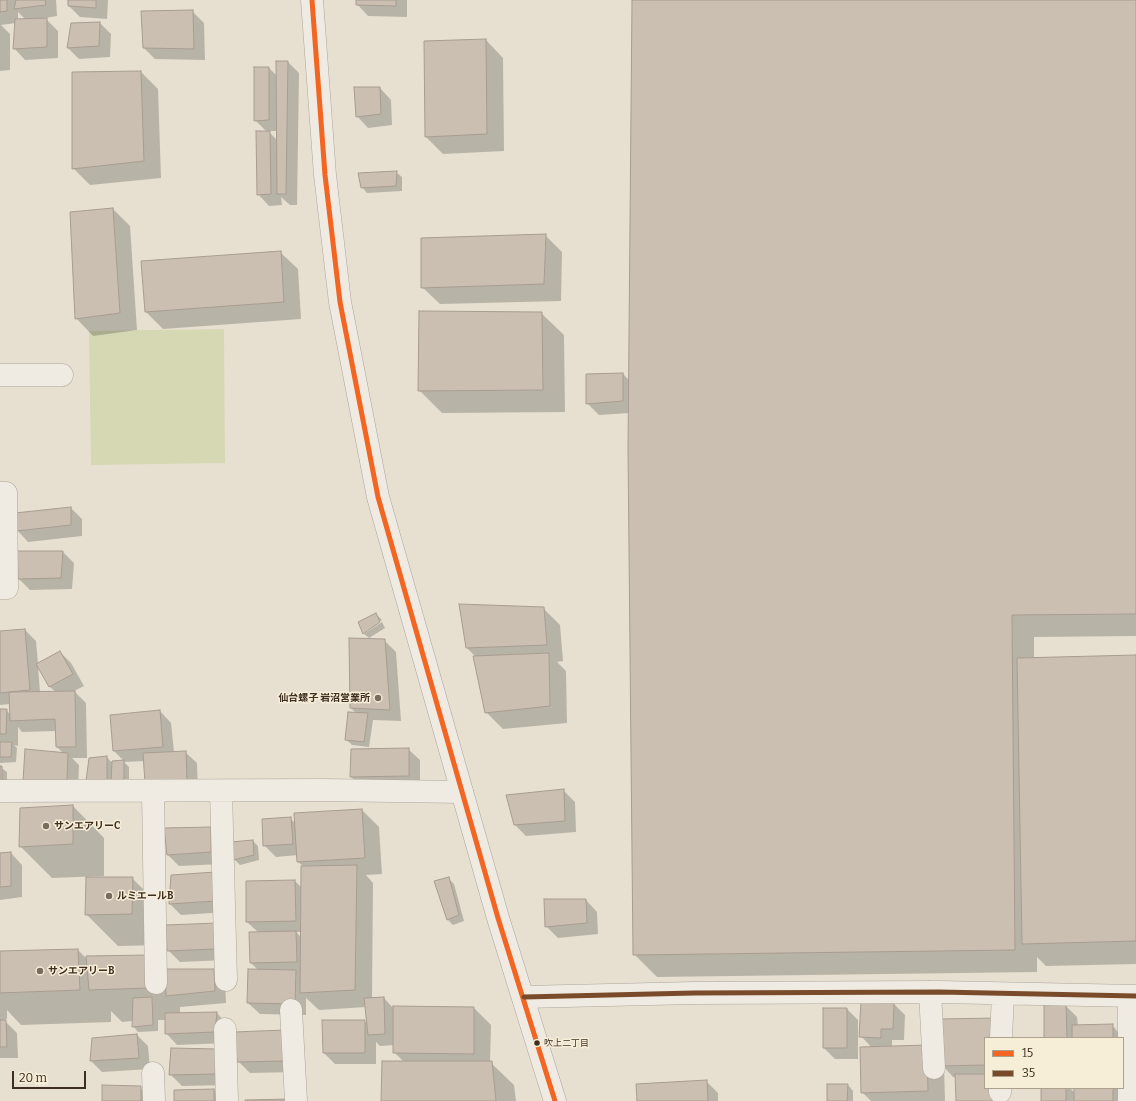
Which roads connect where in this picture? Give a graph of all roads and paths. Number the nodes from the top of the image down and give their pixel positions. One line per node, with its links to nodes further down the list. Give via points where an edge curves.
1 (312, 0): 9 (street, via 325,175 340,302 378,497)
2 (62, 374): 3 (street)
3 (0, 375)
4 (0, 493): 5 (street, via 6,493 7,588)
5 (0, 588)
6 (0, 791): 7 (street)
7 (153, 791): 8 (street); 11 (street)
8 (221, 791): 9 (street); 10 (street)
9 (462, 792): 15 (street, via 498,918)
10 (226, 980)
11 (156, 983)
12 (930, 992): 13 (street); 15 (street); 19 (street)
13 (1002, 994): 14 (street); 18 (street)
14 (1133, 996): 25 (street)
15 (524, 997): 24 (street)
16 (291, 1010): 23 (street)
17 (225, 1029): 22 (street)
18 (1001, 1037)
19 (934, 1068)
20 (153, 1074): 21 (street)
21 (154, 1101)
22 (227, 1101)
23 (296, 1101)
24 (555, 1101)
25 (1129, 1101)

